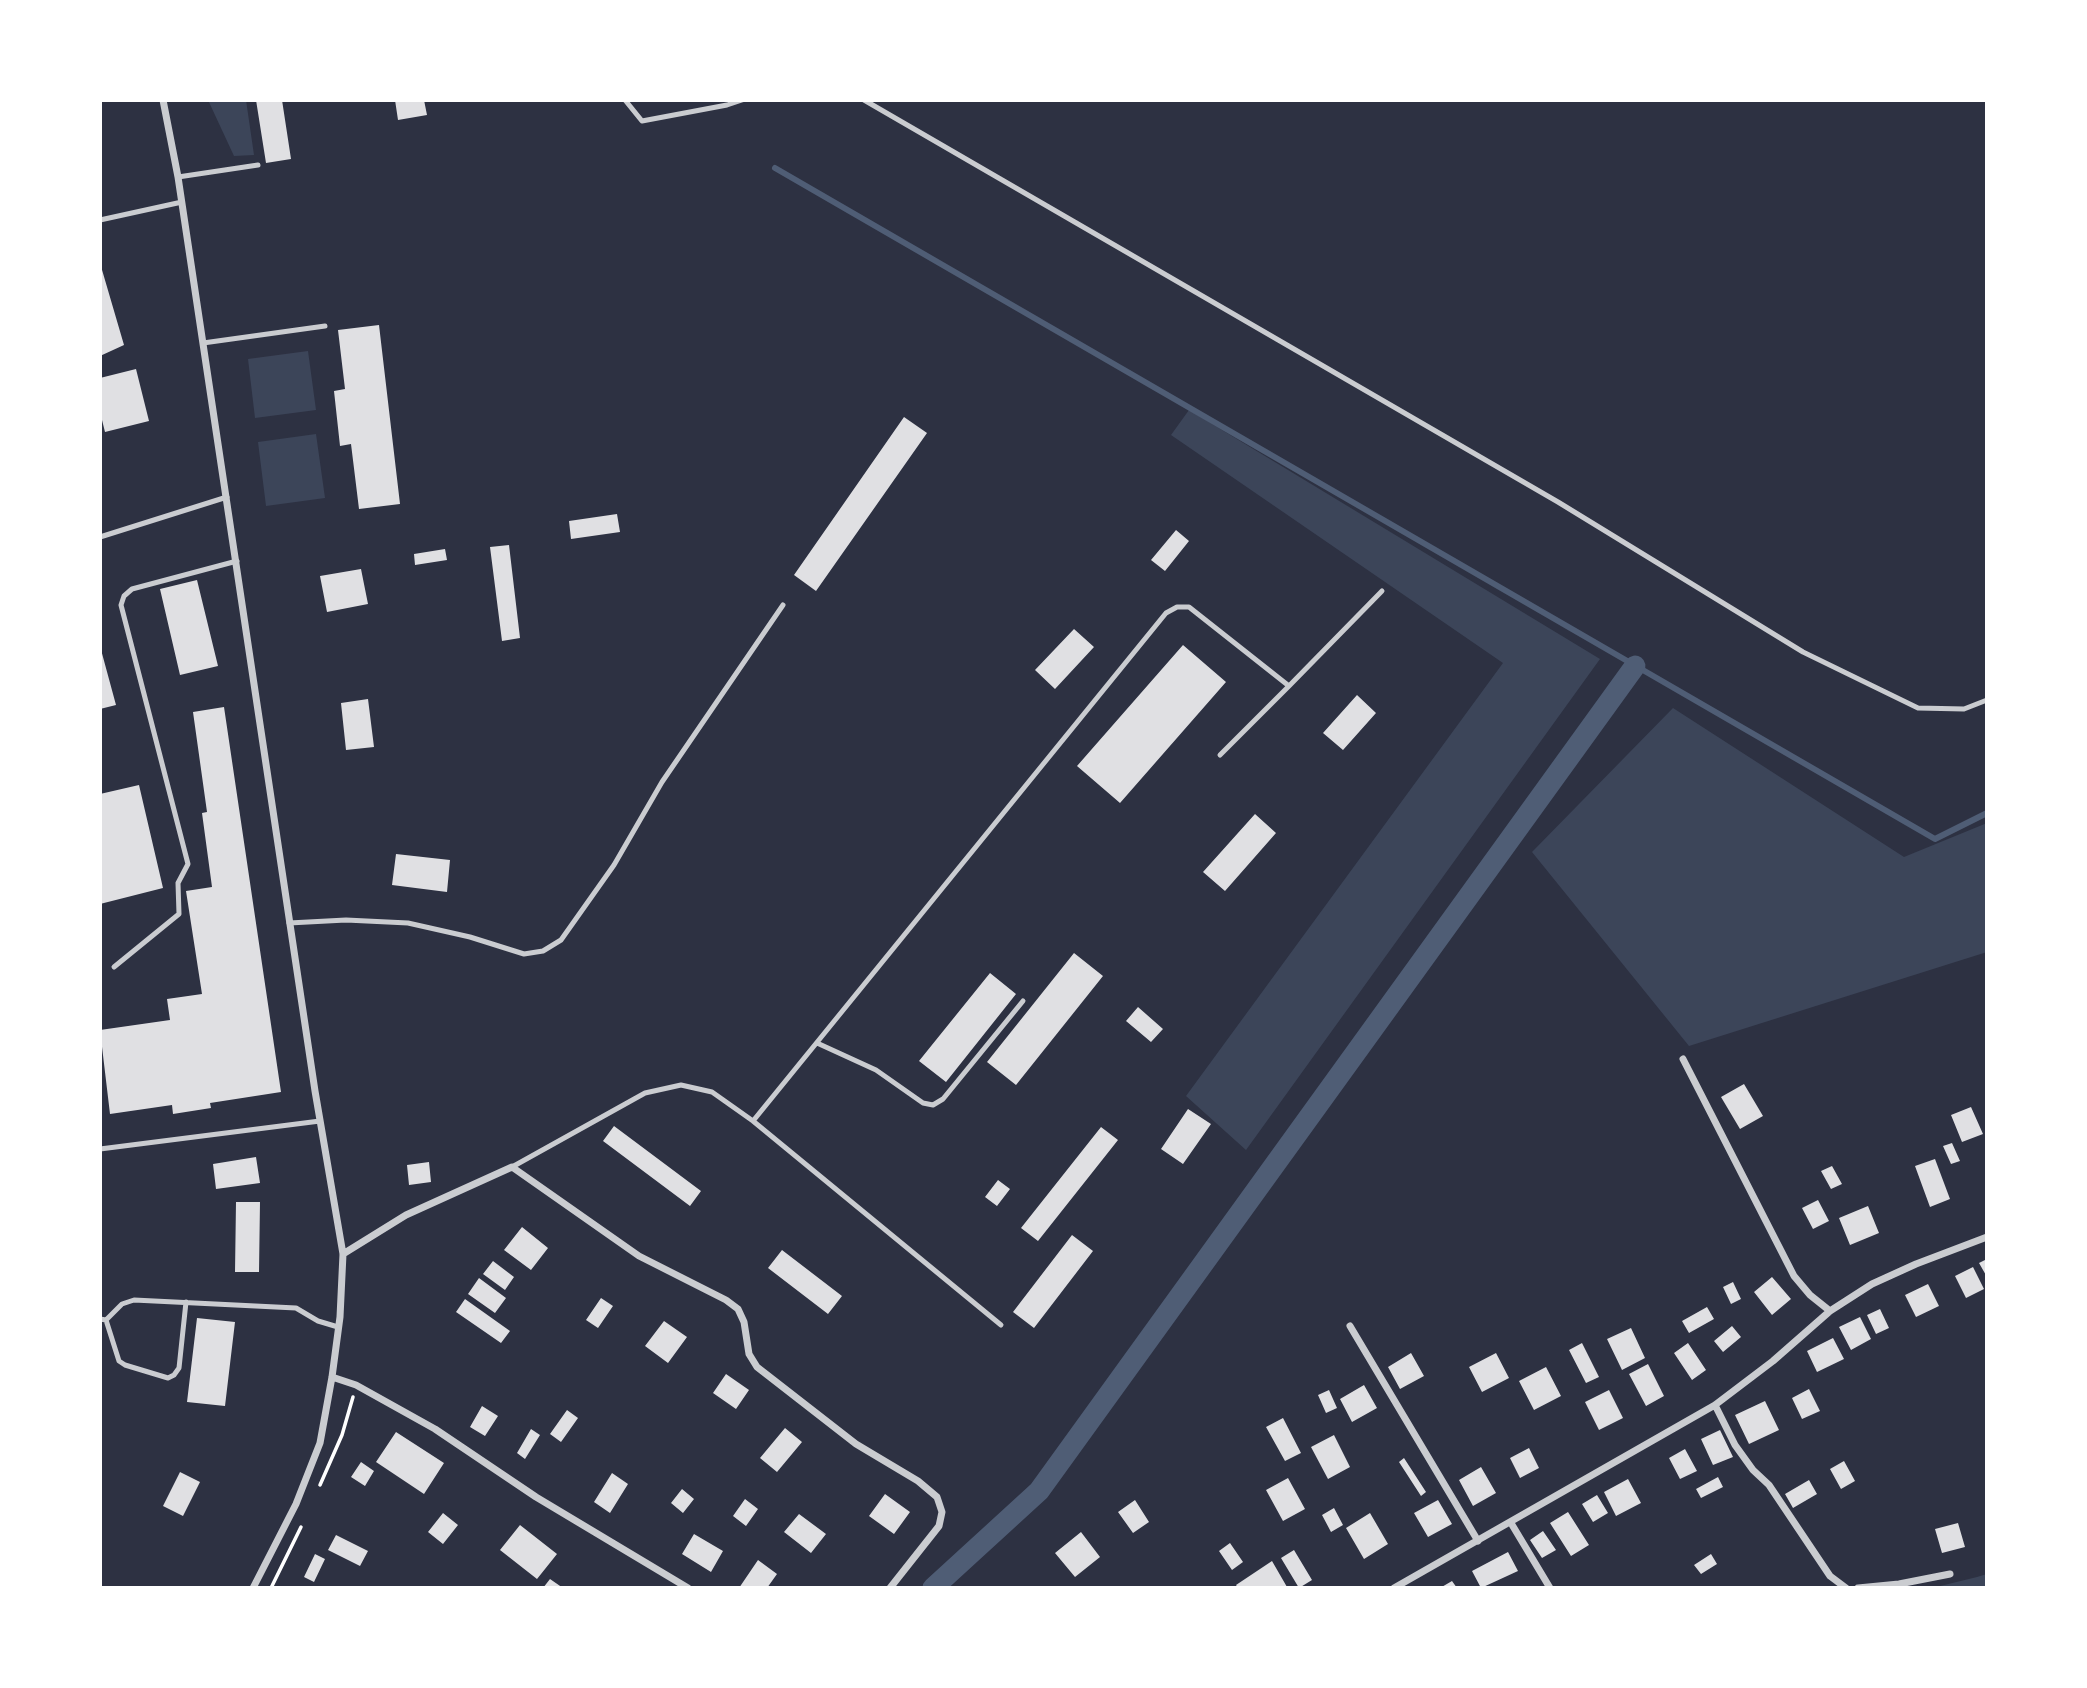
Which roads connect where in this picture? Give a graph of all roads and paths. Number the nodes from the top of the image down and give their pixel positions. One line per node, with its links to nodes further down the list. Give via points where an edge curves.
1 (163, 100): 6 (street)
2 (625, 100): 3 (lane, via 642,121)
3 (742, 100)
4 (864, 100): 17 (lane, via 1558,502 1803,653 1918,708 1964,709)
5 (258, 165): 6 (lane)
6 (178, 177): 7 (street)
7 (182, 202): 8 (lane); 10 (street)
8 (100, 220)
9 (326, 326): 10 (lane)
10 (203, 343): 11 (street)
11 (227, 496): 12 (lane); 13 (street)
12 (100, 537)
13 (237, 561): 19 (street); 20 (lane, via 132,589 121,605 188,864 178,883 180,914)
14 (1382, 591): 16 (lane)
15 (783, 605): 19 (lane, via 561,940 542,951 524,954 408,923)
16 (1289, 686): 18 (lane); 22 (lane, via 1189,607 1166,613)
17 (1987, 699)
18 (1220, 755)
19 (289, 923): 24 (street)
20 (114, 967)
21 (1023, 1001): 22 (lane, via 933,1105 876,1070)
22 (817, 1043): 25 (lane)
23 (1683, 1059): 31 (street, via 1794,1276)
24 (320, 1121): 26 (lane); 29 (street)
25 (753, 1121): 27 (lane, via 712,1092 681,1084 645,1093); 33 (lane)
26 (100, 1149)
27 (512, 1167): 29 (street, via 406,1215); 43 (street, via 639,1256 738,1309 749,1354 757,1367 856,1444 937,1497 940,1526)
28 (1987, 1237): 31 (street, via 1872,1284)
29 (343, 1254): 35 (street)
30 (186, 1302): 32 (lane, via 128,1301); 32 (lane, via 179,1368 168,1378 119,1361); 35 (lane, via 300,1308 318,1321)
31 (1830, 1311): 37 (street)
32 (103, 1320)
33 (1001, 1325)
34 (1350, 1326): 39 (street)
35 (338, 1327): 36 (street)
36 (332, 1377): 41 (street, via 320,1443 296,1504); 42 (street, via 356,1385 435,1429 536,1497)
37 (1715, 1405): 38 (street); 46 (street, via 1735,1445 1830,1576)
38 (1511, 1523): 39 (street); 45 (street)
39 (1478, 1541): 44 (street)
40 (1950, 1574): 47 (street)
41 (253, 1588)
42 (688, 1588)
43 (890, 1588)
44 (1394, 1588)
45 (1550, 1588)
46 (1846, 1588)
47 (1858, 1588)

